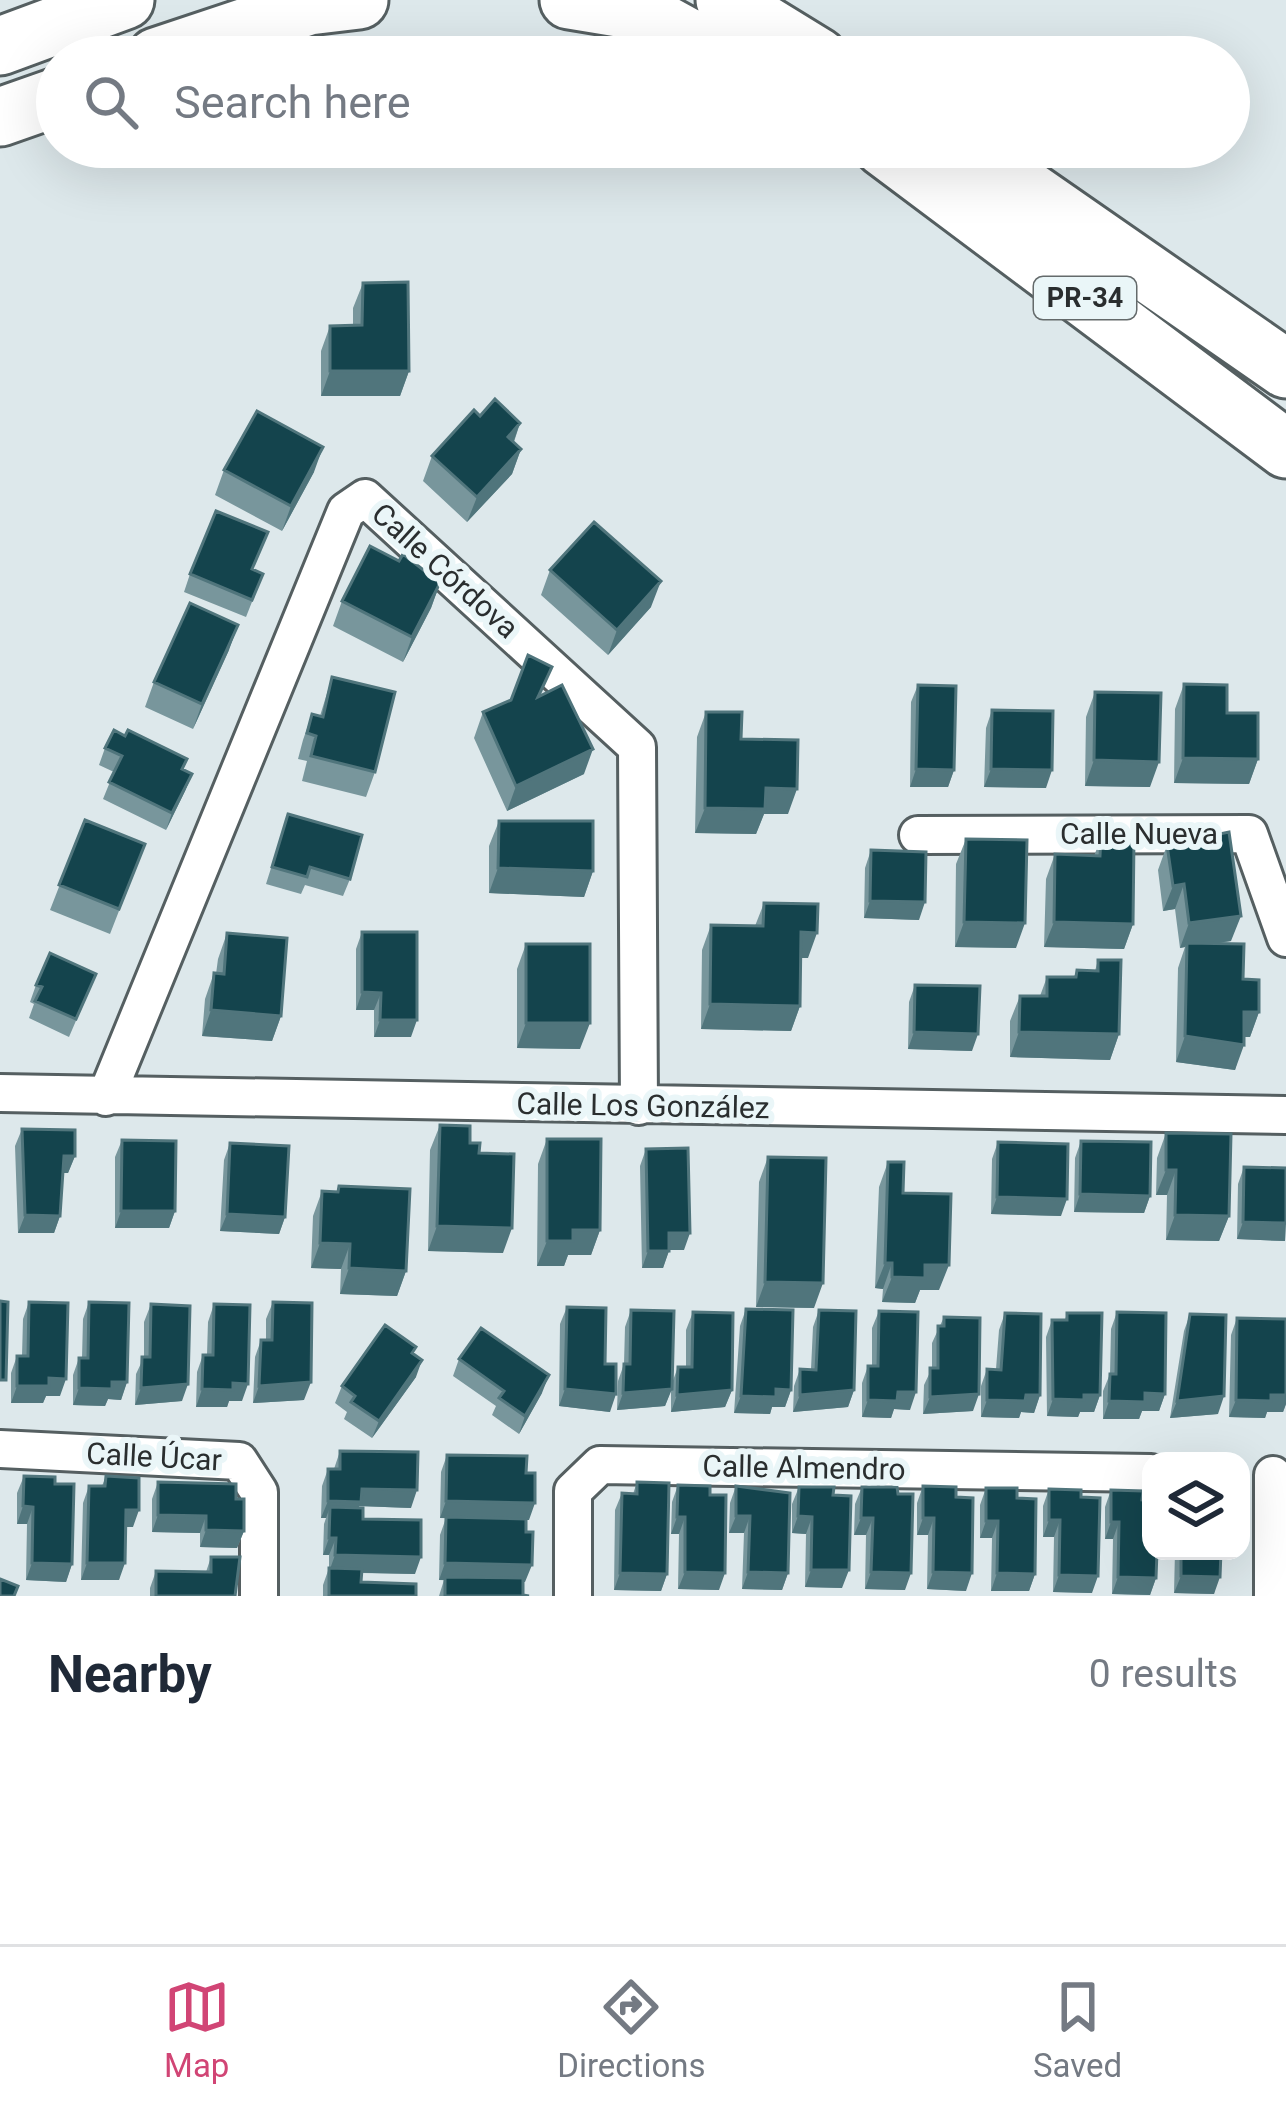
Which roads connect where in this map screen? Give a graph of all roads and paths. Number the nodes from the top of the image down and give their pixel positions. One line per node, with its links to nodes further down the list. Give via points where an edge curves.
1 (125, 0): 8 (main road)
2 (359, 0): 5 (main road, via 310,6)
3 (569, 0): 6 (main road, via 642,11)
4 (725, 0): 7 (main road)
5 (219, 36)
6 (687, 36)
7 (784, 36)
8 (0, 46)
9 (36, 105): 10 (main road)
10 (0, 116)
11 (911, 168): 14 (main road, PR-34)
12 (996, 168): 13 (main road, PR-34)
13 (1286, 369)
14 (1286, 449)
15 (918, 835): 16 (street, Calle Nueva, via 1249,834)
16 (1286, 938)
17 (0, 1093): 18 (street, Calle Los González)
18 (106, 1097): 19 (street, Calle Los González); 19 (street, Calle Córdova, via 346,512 364,498 637,747)
19 (639, 1106): 20 (street, Calle Los González)
20 (1286, 1115)
21 (0, 1449): 24 (street, Calle Úcar, via 239,1461 259,1492)
22 (1142, 1473): 25 (street, Calle Almendro, via 599,1465 573,1491)
23 (1267, 1475): 26 (street)
24 (259, 1596)
25 (573, 1596)
26 (1273, 1596)

